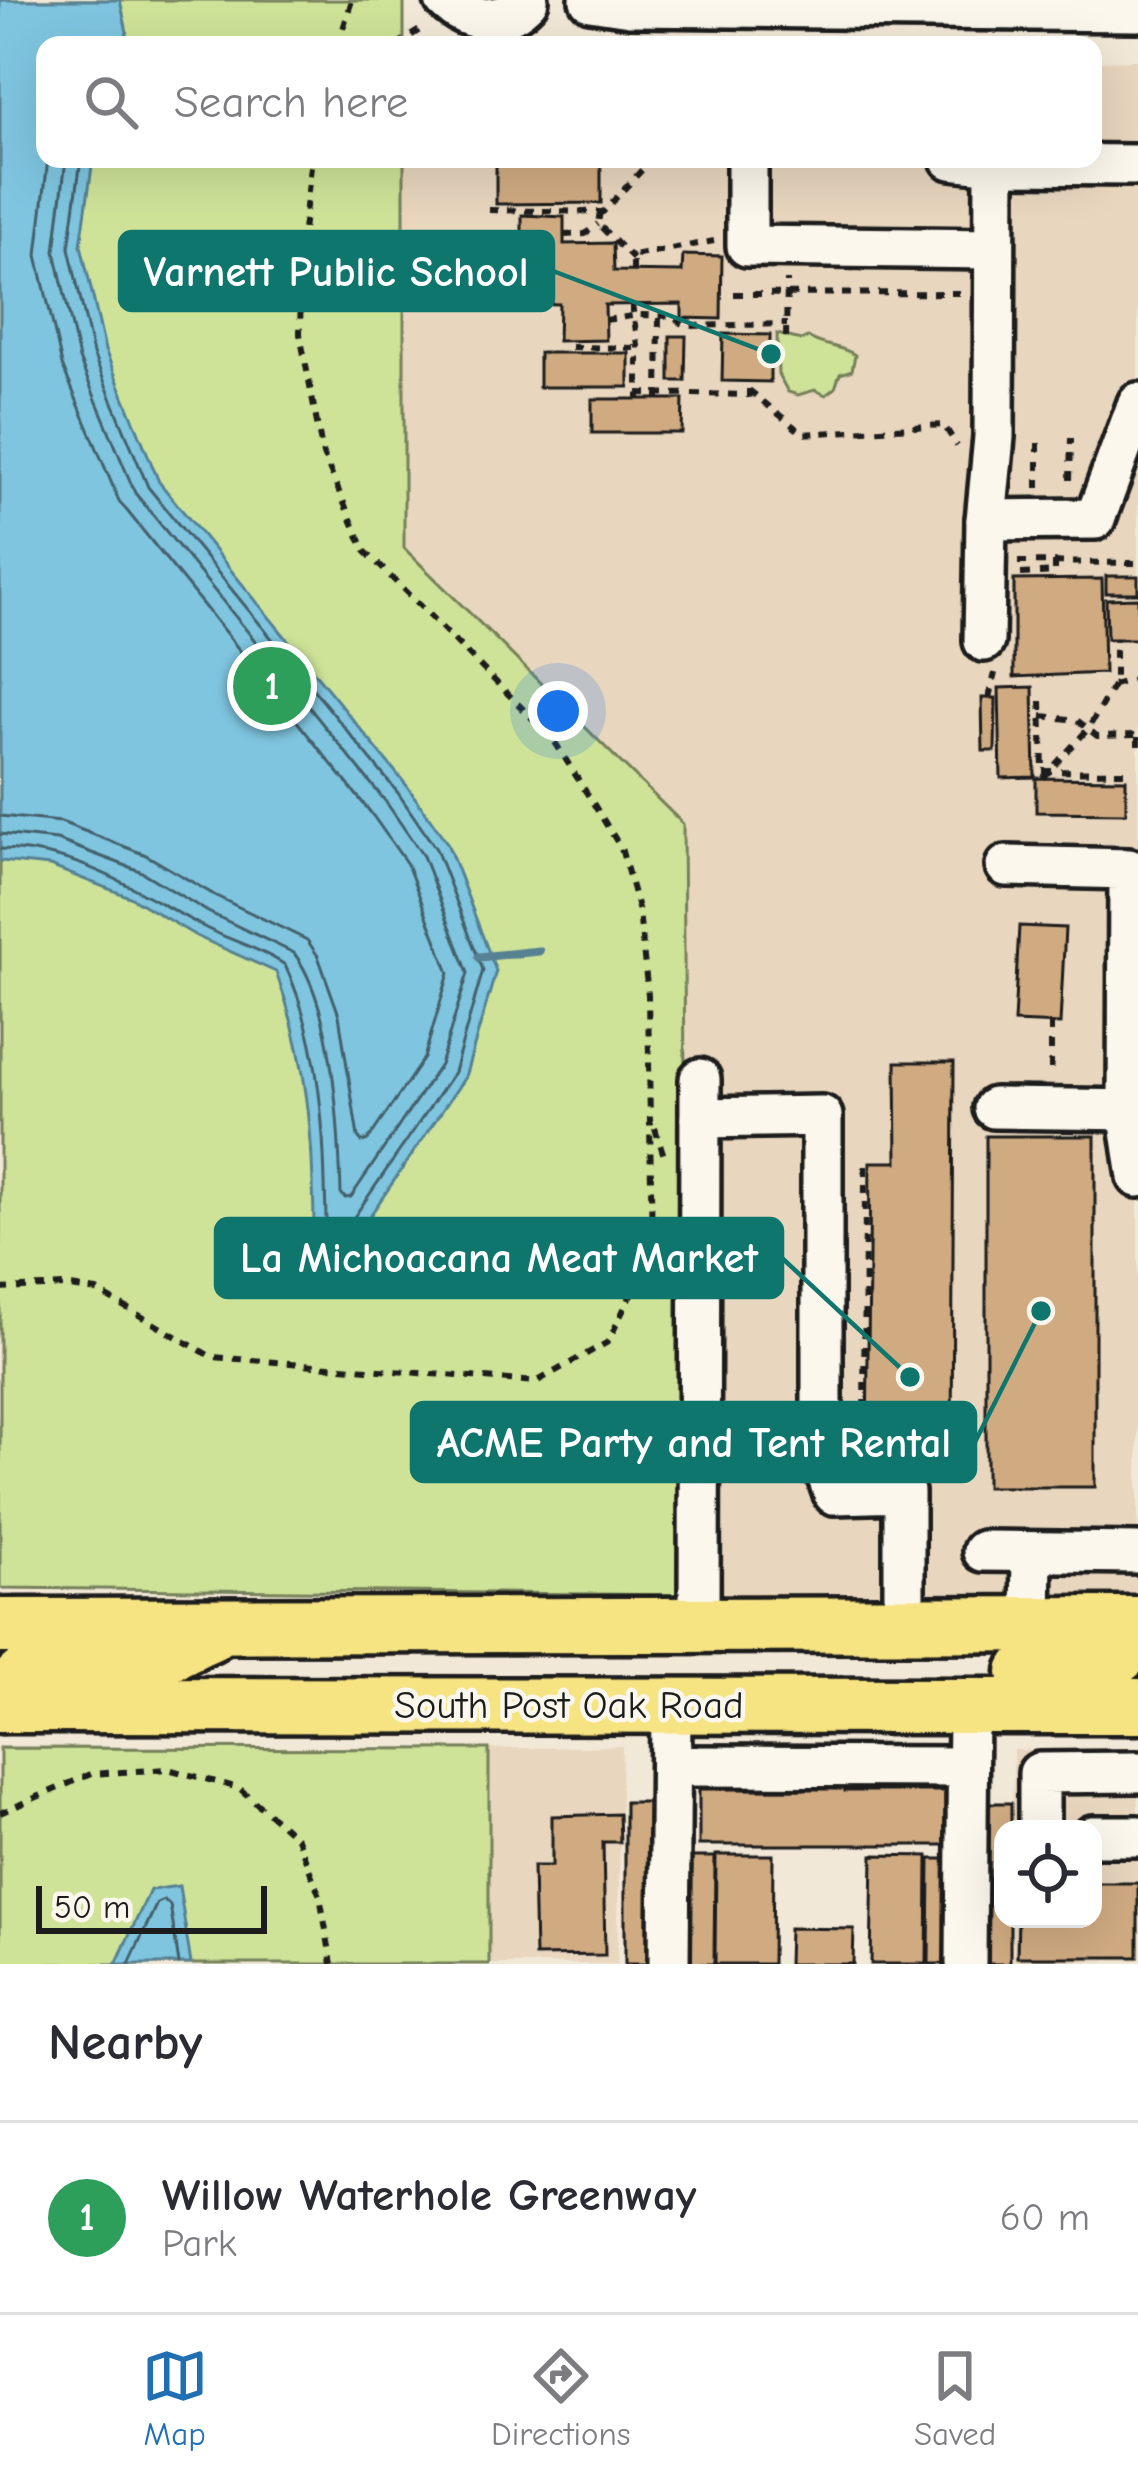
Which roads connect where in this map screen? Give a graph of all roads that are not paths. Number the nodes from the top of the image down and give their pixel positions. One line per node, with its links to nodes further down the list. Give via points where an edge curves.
1 (445, 0): 2 (street, via 470,18 495,20)
2 (528, 0)
3 (590, 0): 5 (street)
4 (1138, 11): 6 (street)
5 (747, 26): 6 (street)
6 (995, 27)
7 (1102, 165): 8 (street)
8 (1138, 166)
9 (747, 168): 11 (street, via 747,246)
10 (994, 168): 11 (street)
11 (979, 261): 13 (street, via 994,437)
12 (1138, 403): 13 (street, via 1095,519)
13 (986, 520): 14 (street)
14 (984, 641)
15 (1006, 866): 16 (street, via 1129,869)
16 (1133, 944): 18 (street)
17 (994, 1108): 18 (street)
18 (1133, 1110): 19 (street)
19 (1138, 1177)
20 (700, 1461): 21 (street); 21 (street, via 700,1098 822,1116); 27 (street)
21 (822, 1461): 25 (street, via 835,1493 904,1492)
22 (983, 1551): 23 (street)
23 (1032, 1552): 24 (street); 26 (street)
24 (1138, 1553)
25 (904, 1624): 26 (highway, South Post Oak Road); 27 (highway, South Post Oak Road)
26 (1031, 1624): 30 (highway, South Post Oak Road)
27 (699, 1625): 29 (highway, South Post Oak Road)
28 (0, 1626): 29 (highway, South Post Oak Road)
29 (228, 1626): 31 (highway, via 139,1664 28,1669)
30 (1138, 1627): 32 (highway, via 1129,1651 1112,1664 1006,1672)
31 (2, 1705): 34 (highway, South Post Oak Road)
32 (914, 1705): 33 (highway, South Post Oak Road); 34 (highway, South Post Oak Road)
33 (968, 1705): 35 (highway, South Post Oak Road); 37 (street)
34 (670, 1706): 36 (street)
35 (1138, 1706)
36 (670, 1766): 37 (street); 42 (street)
37 (968, 1767): 43 (street)
38 (1138, 1772): 39 (street, via 1039,1772)
39 (1039, 1820)
40 (1102, 1836): 41 (street)
41 (1138, 1836)
42 (669, 1964)
43 (966, 1964)

